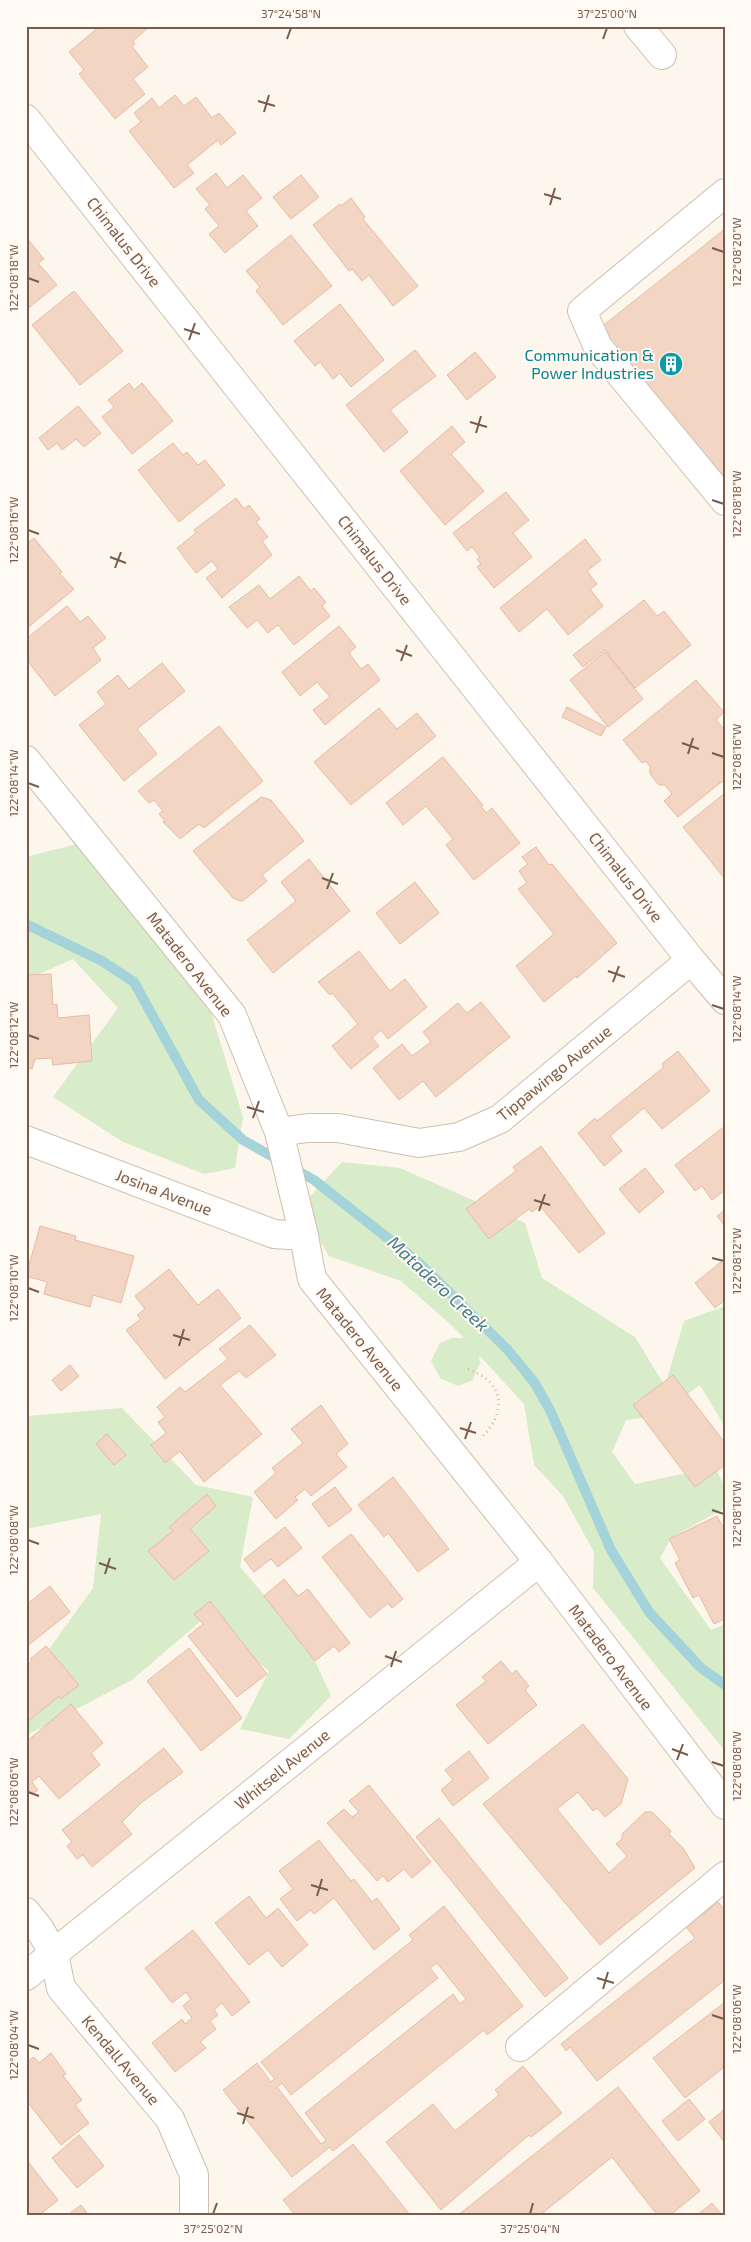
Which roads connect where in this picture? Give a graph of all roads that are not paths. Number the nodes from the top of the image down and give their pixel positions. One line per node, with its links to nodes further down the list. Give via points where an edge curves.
1 (638, 26): 2 (street)
2 (662, 55)
3 (26, 119): 7 (street, Chimalus Drive)
4 (725, 192): 5 (street, via 582,311 598,347)
5 (725, 502)
6 (26, 760): 9 (street, Matadero Avenue, via 232,1015)
7 (691, 960): 8 (street, Chimalus Drive); 9 (street, Tippawingo Avenue, via 500,1119 459,1137 419,1143 338,1128 308,1128)
8 (725, 1000)
9 (281, 1138): 11 (street, Matadero Avenue)
10 (26, 1140): 11 (street, Josina Avenue, via 274,1234)
11 (304, 1236): 12 (street, Matadero Avenue, via 312,1279)
12 (539, 1562): 13 (street, Matadero Avenue); 16 (street, Whitsell Avenue)
13 (725, 1805)
14 (725, 1876): 18 (street)
15 (26, 1912): 16 (street, Kendall Avenue)
16 (54, 1954): 17 (street, Whitsell Avenue); 19 (street, Kendall Avenue, via 61,1988 170,2119 194,2175)
17 (26, 1976)
18 (520, 2047)
19 (194, 2216)

